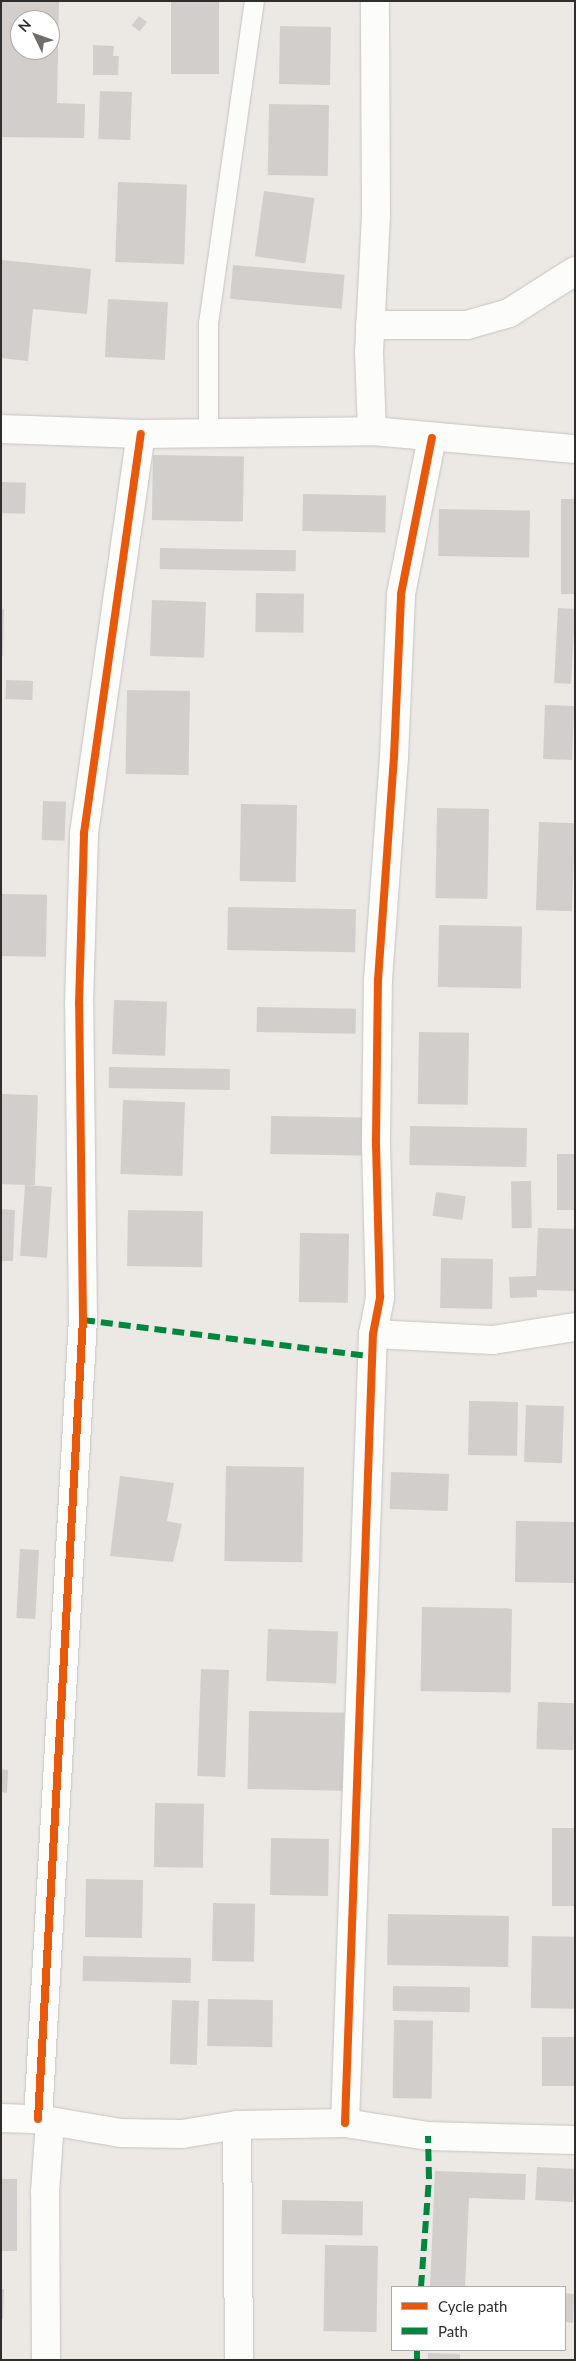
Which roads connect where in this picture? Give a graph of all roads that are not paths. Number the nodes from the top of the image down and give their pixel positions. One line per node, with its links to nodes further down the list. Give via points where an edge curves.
1 (254, 1): 7 (lane, via 208,323)
2 (376, 1): 4 (street, via 376,215)
3 (575, 271): 4 (street, via 510,313 467,325)
4 (370, 325): 6 (street)
5 (1, 428): 8 (street)
6 (372, 431): 7 (street); 9 (street)
7 (208, 432): 8 (street)
8 (141, 434): 14 (street, via 84,833 79,1004 83,1320)
9 (432, 438): 10 (street); 12 (street, via 401,594 394,757 378,980 376,1139 380,1297)
10 (575, 449)
11 (575, 1327): 12 (street, via 493,1340)
12 (373, 1334): 15 (street)
13 (1, 2118): 14 (street)
14 (44, 2121): 16 (street, via 121,2133 182,2134); 18 (street)
15 (345, 2123): 16 (street); 17 (street, via 428,2136)
16 (237, 2125): 19 (street)
17 (575, 2140)
18 (46, 2360)
19 (239, 2360)

